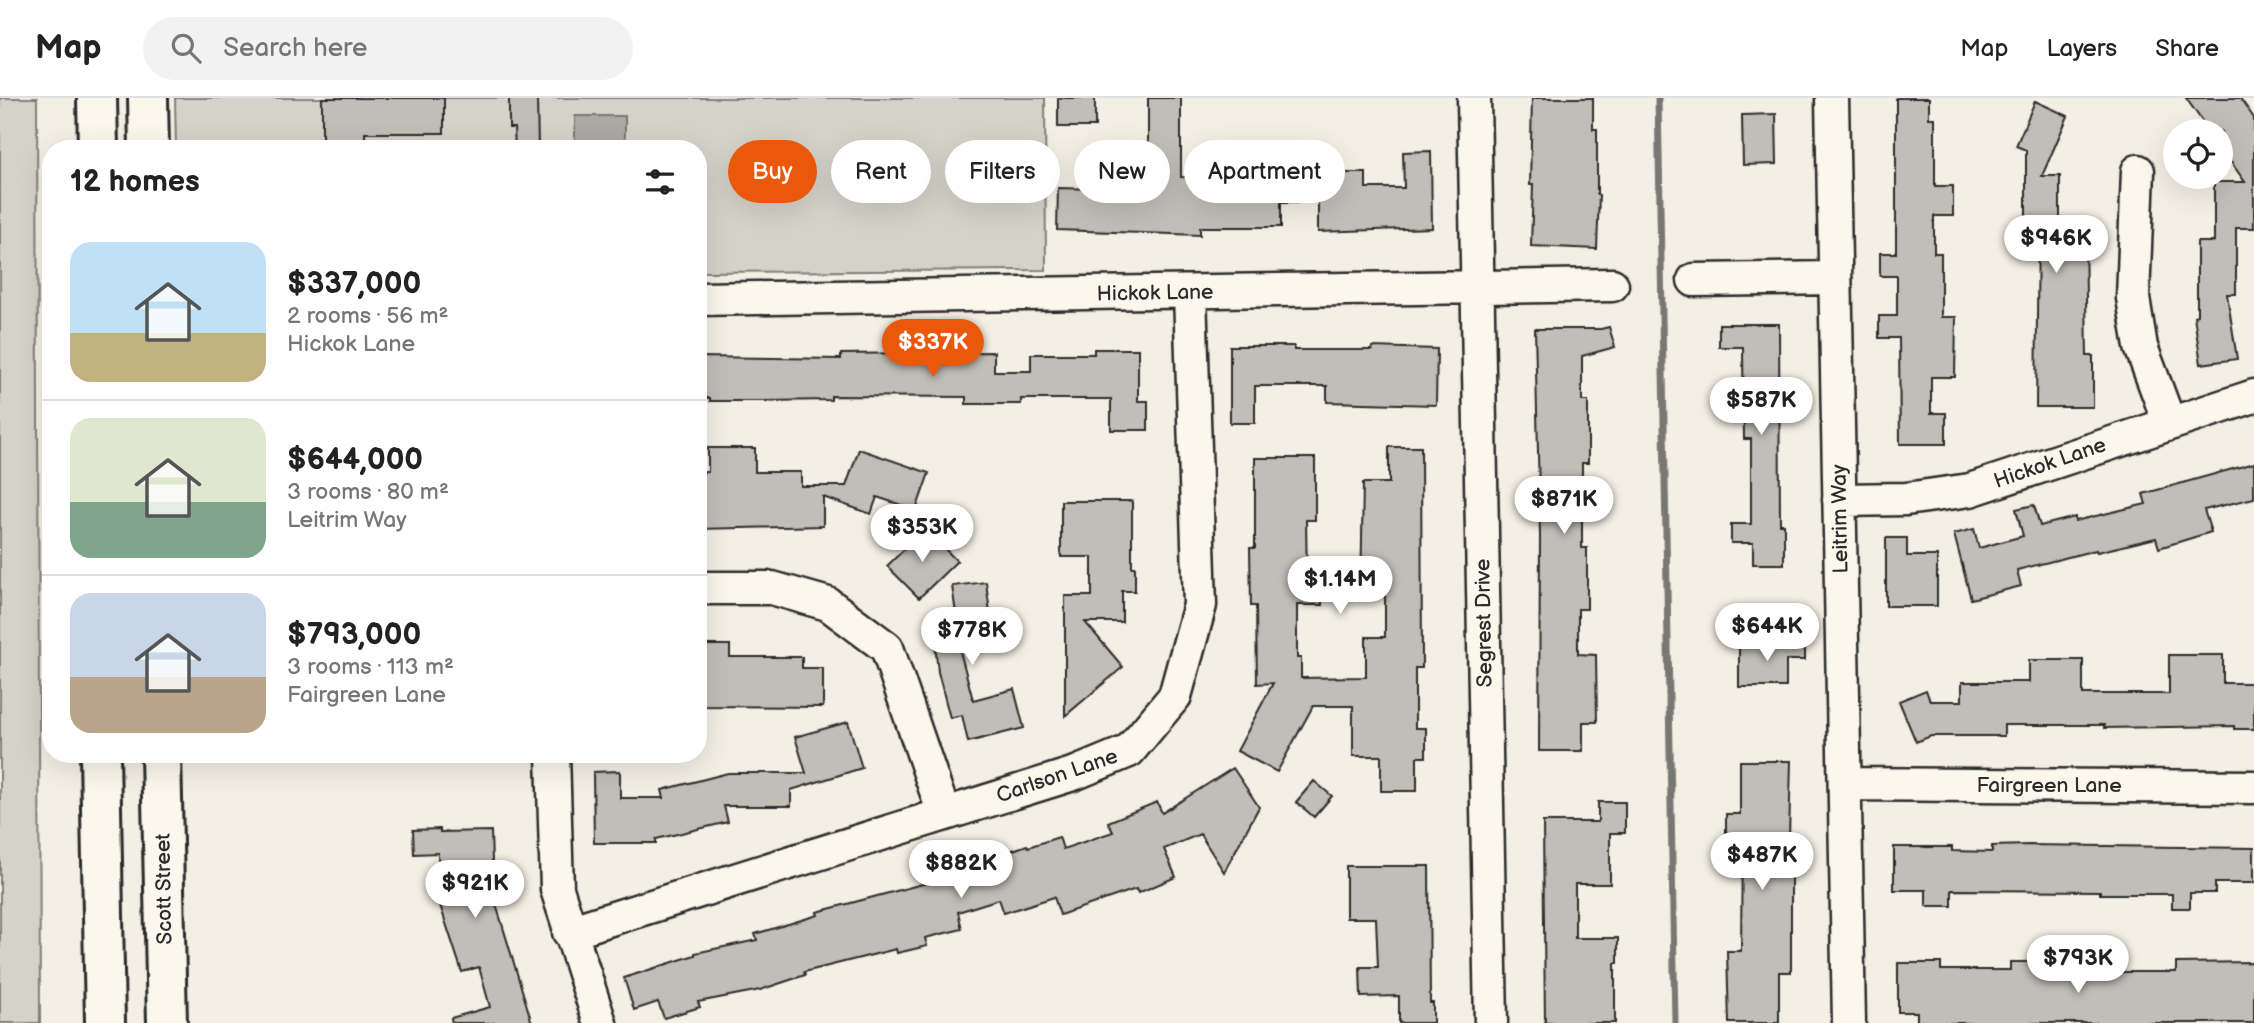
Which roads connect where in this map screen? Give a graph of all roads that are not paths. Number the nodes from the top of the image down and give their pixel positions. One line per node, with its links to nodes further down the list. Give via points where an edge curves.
1 (97, 98): 5 (main road)
2 (148, 98): 6 (main road)
3 (1474, 98): 11 (street, Segrest Drive)
4 (1832, 98): 8 (street, Leitrim Way)
5 (98, 140)
6 (149, 140)
7 (2138, 171): 15 (street, via 2133,298 2141,347)
8 (1835, 278): 9 (street); 16 (street, Leitrim Way)
9 (1694, 280)
10 (1612, 285): 11 (street, Hickok Lane)
11 (1478, 286): 12 (street, Hickok Lane); 28 (street, Segrest Drive)
12 (1190, 293): 13 (street, Hickok Lane); 23 (street, Carlson Lane, via 1200,605 1175,696 1129,751 1076,773)
13 (707, 299)
14 (2254, 396): 15 (street, Hickok Lane)
15 (2169, 422): 16 (street, Hickok Lane, via 1970,490 1906,499)
16 (1839, 499): 21 (street, Leitrim Way)
17 (707, 588): 23 (street, via 772,588 828,604 887,648)
18 (100, 763): 25 (main road)
19 (160, 763): 26 (main road, Scott Street)
20 (553, 763): 24 (street, via 557,889)
21 (1844, 784): 22 (street, Fairgreen Lane); 29 (street, Leitrim Way)
22 (2254, 787)
23 (944, 814): 24 (street, Carlson Lane)
24 (569, 932): 27 (street)
25 (105, 1023)
26 (167, 1023)
27 (600, 1023)
28 (1491, 1023)
29 (1849, 1023)

